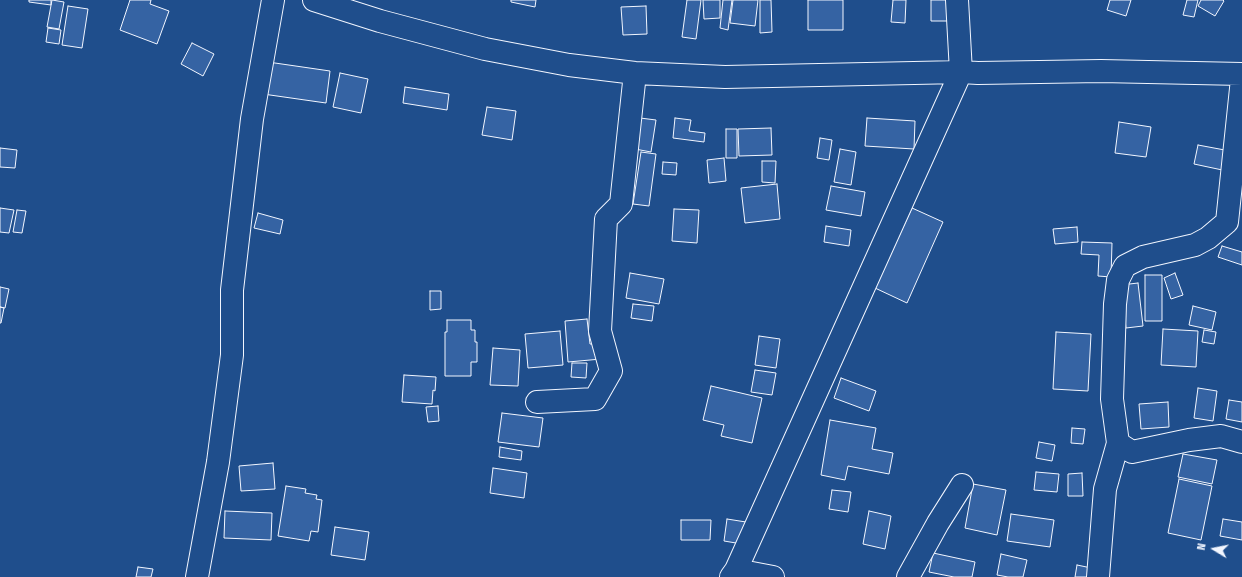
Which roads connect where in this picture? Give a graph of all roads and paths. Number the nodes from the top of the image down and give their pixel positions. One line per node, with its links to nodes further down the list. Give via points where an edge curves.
1 (273, 0): 13 (street, via 252,118 232,290 232,355 218,462)
2 (314, 0): 5 (street, via 380,21 485,49 569,65)
3 (957, 0): 4 (street)
4 (961, 72): 5 (street, via 725,77); 6 (street); 12 (street)
5 (635, 73): 8 (street, via 621,204 606,219 600,331 611,371 595,399)
6 (1242, 74)
7 (1242, 79): 10 (street, via 1227,222 1208,238 1195,244 1143,257 1125,266 1118,280 1112,400)
8 (537, 402)
9 (1242, 442): 10 (street, via 1221,436 1132,452)
10 (1118, 443): 16 (street, via 1105,489)
11 (962, 485): 15 (street)
12 (734, 573): 14 (street)
13 (197, 577)
14 (773, 577)
15 (908, 577)
16 (1098, 577)

